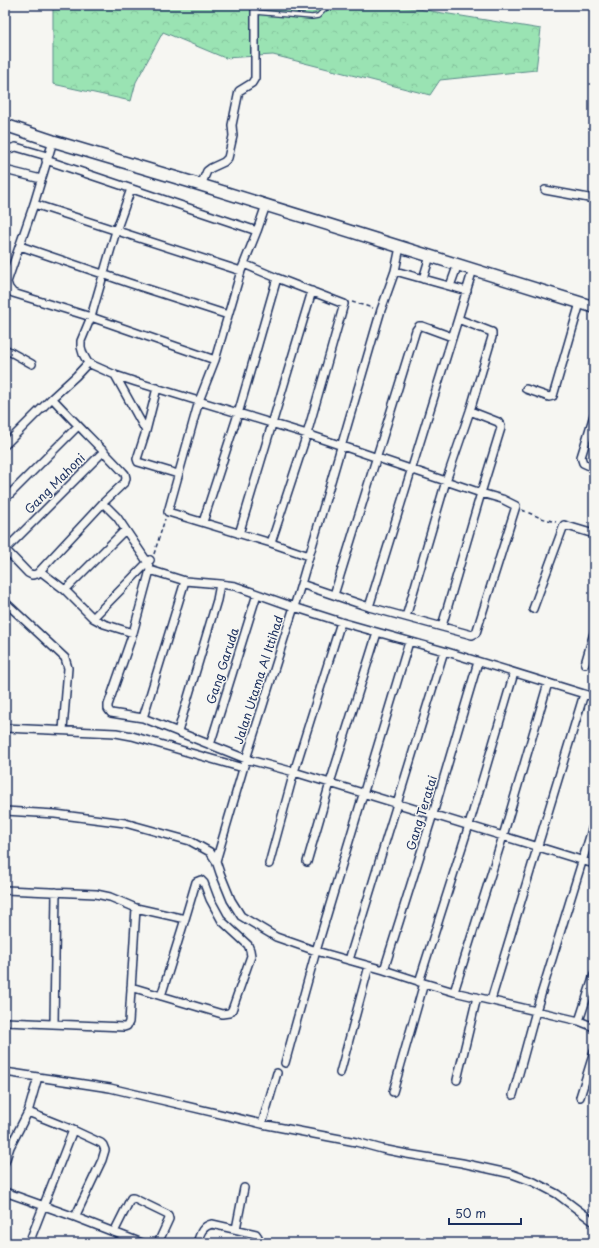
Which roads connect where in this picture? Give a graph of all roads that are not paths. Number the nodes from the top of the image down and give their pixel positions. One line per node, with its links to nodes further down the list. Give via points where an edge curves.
1 (327, 6): 2 (lane, via 318,16)
2 (254, 9): 9 (street, via 255,78 239,92 228,158 207,171)
3 (5, 125): 4 (main road)
4 (53, 141): 6 (street); 9 (main road)
5 (5, 150): 6 (street, via 16,147)
6 (47, 158): 8 (street); 10 (street)
7 (5, 170): 8 (street)
8 (41, 179): 13 (street)
9 (201, 185): 14 (main road)
10 (131, 189): 15 (street); 16 (street)
11 (545, 190): 12 (street)
12 (594, 199)
13 (34, 204): 15 (street); 17 (street)
14 (266, 205): 16 (street); 18 (main road)
15 (116, 231): 21 (street); 24 (street)
16 (257, 231): 21 (street)
17 (20, 246): 24 (street); 25 (street)
18 (400, 246): 19 (main road); 23 (street, Jalan Utama Al Ittihad)
19 (430, 256): 20 (main road); 27 (street)
20 (458, 264): 22 (main road); 28 (street)
21 (243, 268): 26 (street); 33 (street)
22 (473, 269): 30 (street); 31 (main road)
23 (395, 271): 27 (street); 54 (street, Jalan Utama Al Ittihad)
24 (104, 274): 33 (street); 34 (street)
25 (7, 278): 34 (street, via 13,293)
26 (277, 278): 29 (street); 47 (street)
27 (423, 279): 28 (street)
28 (450, 286): 30 (street)
29 (312, 291): 49 (street); 52 (street, via 344,304)
30 (467, 291): 35 (street)
31 (580, 303): 32 (main road); 43 (street, via 553,396)
32 (594, 307)
33 (228, 315): 38 (street)
34 (92, 317): 38 (street); 40 (street, via 81,341)
35 (458, 319): 36 (street); 46 (street, via 489,330 492,334)
36 (452, 337): 56 (street, via 422,326 417,328); 57 (street)
37 (5, 349): 39 (street)
38 (215, 360): 45 (street)
39 (32, 364)
40 (86, 365): 41 (street); 44 (street)
41 (115, 375): 42 (street); 51 (street)
42 (157, 388): 45 (street); 51 (street)
43 (526, 389)
44 (52, 398): 50 (street); 53 (street)
45 (199, 401): 47 (street); 59 (street)
46 (470, 411): 60 (street); 61 (street, via 498,422 501,426)
47 (238, 414): 49 (street); 64 (street)
48 (594, 415): 58 (street, via 581,457 583,463)
49 (272, 423): 52 (street); 66 (street)
50 (78, 426): 55 (street); 62 (street)
51 (146, 431): 59 (street, via 138,462)
52 (307, 434): 54 (street); 68 (street)
53 (5, 445)
54 (341, 445): 56 (street); 70 (street, Jalan Utama Al Ittihad)
55 (104, 451): 63 (street, via 125,474 126,479); 69 (street, Gang Mahoni)
56 (377, 457): 57 (street); 78 (street)
57 (411, 468): 60 (street); 81 (street)
58 (594, 468)
59 (178, 474): 64 (street, via 168,512)
60 (446, 482): 61 (street); 83 (street)
61 (481, 493): 86 (street); 86 (street, via 516,506 476,633 472,635)
62 (5, 499)
63 (103, 503): 65 (street, via 117,517); 72 (street)
64 (203, 522): 66 (street)
65 (125, 530): 71 (street); 76 (street)
66 (239, 534): 68 (street)
67 (594, 534): 82 (street, via 564,525)
68 (271, 543): 70 (street)
69 (5, 549): 72 (street, via 28,573 34,575)
70 (308, 556): 75 (street, Jalan Utama Al Ittihad)
71 (150, 562): 73 (street); 84 (street); 87 (street)
72 (40, 571): 76 (street)
73 (185, 581): 74 (street); 98 (street)
74 (220, 584): 77 (street); 101 (street)
75 (300, 587): 78 (street); 80 (street, Jalan Utama Al Ittihad)
76 (65, 590): 84 (street)
77 (257, 594): 80 (street); 102 (street, Gang Garuda)
78 (334, 595): 81 (street)
79 (5, 602): 100 (street, via 68,663)
80 (295, 605): 85 (street); 103 (street, Jalan Utama Al Ittihad)
81 (369, 607): 83 (street)
82 (533, 609)
83 (406, 617): 86 (street)
84 (93, 618): 87 (street)
85 (341, 622): 88 (street); 105 (street)
86 (442, 626)
87 (133, 633): 98 (street, via 108,708 113,713)
88 (377, 633): 90 (street); 106 (street)
89 (594, 633): 93 (street)
90 (409, 642): 91 (street); 107 (street)
91 (444, 651): 92 (street); 108 (street)
92 (478, 662): 94 (street); 110 (street, Gang Teratai)
93 (584, 664)
94 (514, 673): 95 (street); 112 (street)
95 (548, 683): 96 (street); 113 (street)
96 (584, 694): 97 (street); 114 (street)
97 (594, 697)
98 (143, 718): 101 (street)
99 (5, 728): 100 (street)
100 (63, 730): 104 (street, via 132,736)
101 (178, 731): 102 (street)
102 (210, 745): 103 (street)
103 (246, 759): 104 (street, Jalan Utama Al Ittihad); 105 (street)
104 (243, 768): 115 (street, Jalan Utama Al Ittihad)
105 (294, 772): 106 (street); 118 (street)
106 (330, 783): 107 (street); 117 (street)
107 (364, 793): 108 (street); 124 (street)
108 (397, 803): 110 (street); 125 (street)
109 (5, 811): 115 (street, via 125,823 190,841 210,852)
110 (433, 814): 112 (street); 127 (street, Gang Teratai)
111 (594, 823): 116 (street)
112 (469, 825): 113 (street); 129 (street)
113 (503, 836): 114 (street); 131 (street)
114 (537, 846): 116 (street); 134 (street)
115 (216, 861): 124 (street, via 231,900 241,916 276,937)
116 (583, 861): 119 (street); 135 (street)
117 (307, 862)
118 (269, 864)
119 (594, 864)
120 (5, 890): 121 (street)
121 (56, 892): 122 (street, via 96,894); 138 (street)
122 (136, 908): 123 (street); 130 (street)
123 (185, 919): 132 (street); 132 (street, via 195,884 201,880 222,921 248,945 251,956 229,1013 222,1014)
124 (316, 951): 125 (street); 141 (street)
125 (349, 960): 126 (street)
126 (369, 966): 127 (street); 144 (street)
127 (384, 970): 129 (street)
128 (594, 975): 136 (street)
129 (422, 982): 131 (street); 147 (street)
130 (131, 988): 132 (street); 138 (street, via 127,1026)
131 (454, 992): 133 (street)
132 (161, 996)
133 (477, 997): 134 (street); 146 (street)
134 (491, 1000): 135 (street)
135 (536, 1011): 136 (street); 148 (street)
136 (579, 1021): 139 (street)
137 (5, 1022): 138 (street)
138 (54, 1024)
139 (594, 1027)
140 (594, 1052): 149 (street)
141 (285, 1063)
142 (5, 1072): 145 (street)
143 (277, 1073): 151 (street)
144 (340, 1073)
145 (38, 1077): 150 (street); 151 (street, via 110,1088)
146 (457, 1080)
147 (393, 1092)
148 (513, 1096)
149 (580, 1097)
150 (28, 1112): 152 (street); 153 (street)
151 (262, 1124): 159 (street, via 512,1174 557,1194)
152 (74, 1130): 157 (street); 158 (street, via 100,1143 105,1150)
153 (8, 1146): 154 (street)
154 (5, 1162)
155 (244, 1188): 160 (street)
156 (5, 1192): 157 (street)
157 (43, 1206): 158 (street); 162 (street)
158 (75, 1218): 161 (street)
159 (594, 1222)
160 (236, 1229): 165 (street, via 206,1225); 166 (street, via 256,1234)
161 (114, 1232): 163 (street); 164 (street, via 133,1198 168,1214 169,1219)
162 (29, 1243)
163 (142, 1243)
164 (158, 1243)
165 (197, 1243)
166 (260, 1243)

